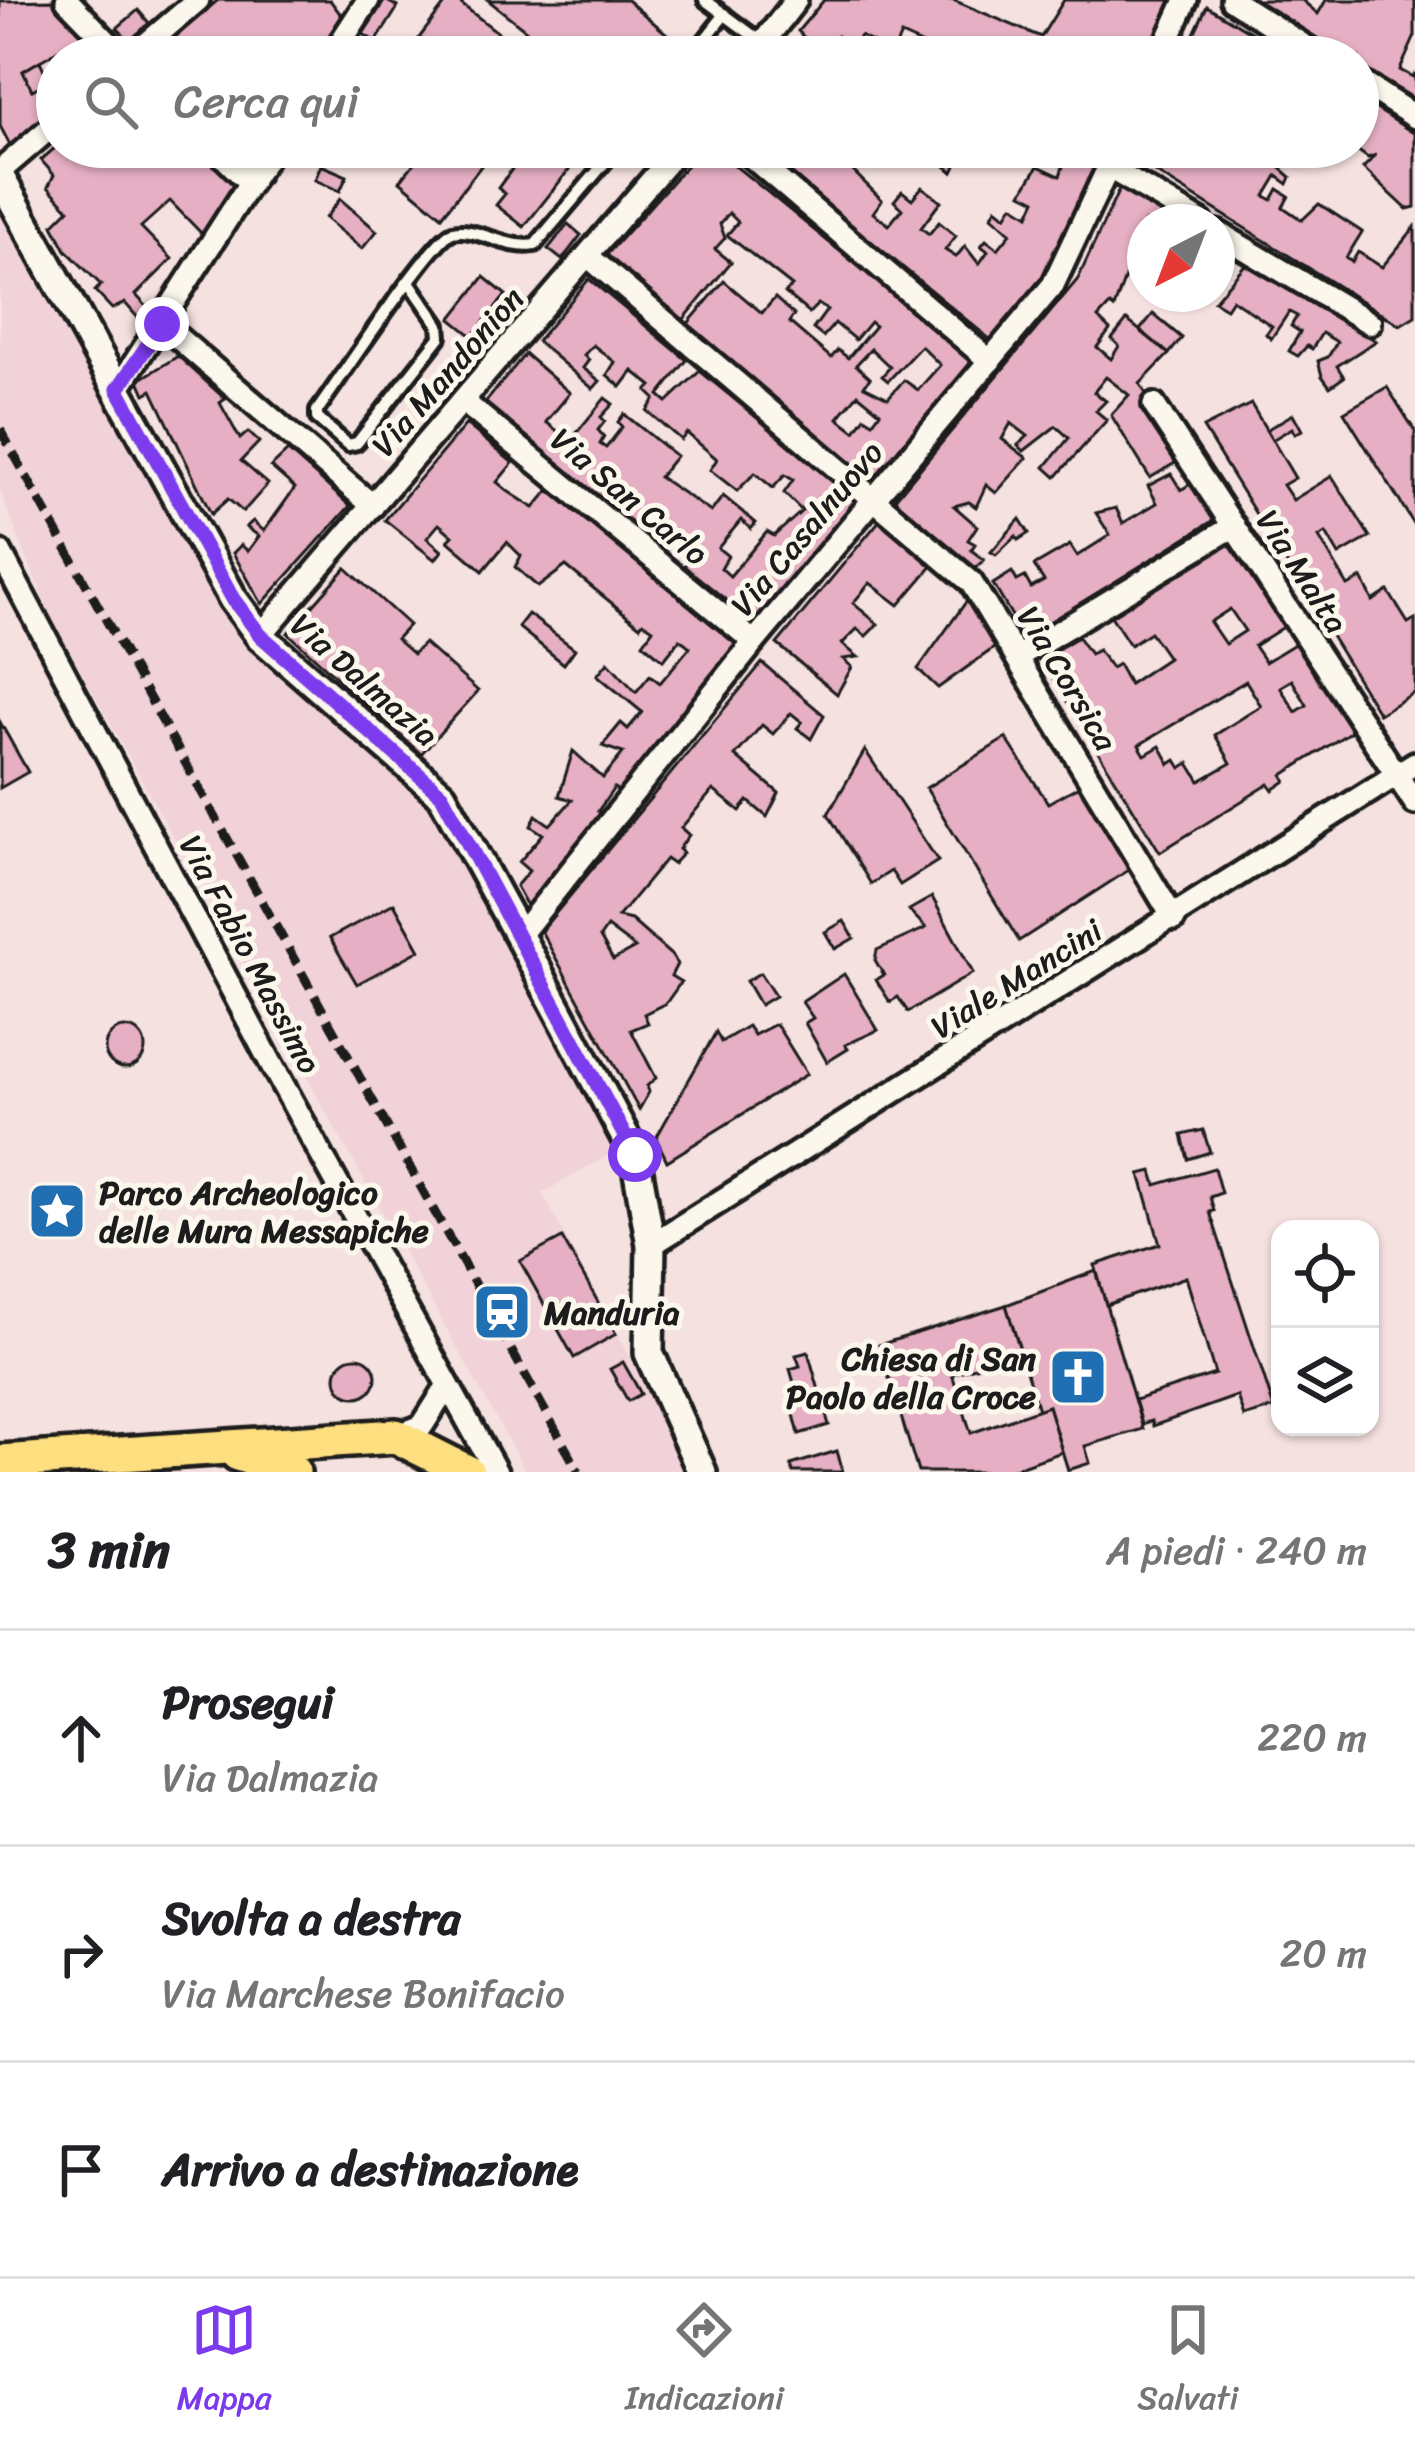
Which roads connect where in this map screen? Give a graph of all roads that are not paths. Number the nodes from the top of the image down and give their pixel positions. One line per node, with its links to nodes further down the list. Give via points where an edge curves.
1 (68, 0): 9 (street)
2 (198, 0): 10 (street)
3 (368, 0): 11 (street)
4 (705, 0): 8 (lane)
5 (796, 0): 14 (street)
6 (1186, 0): 15 (street)
7 (1232, 0): 16 (street)
8 (725, 14): 12 (lane); 13 (lane)
9 (105, 36)
10 (153, 36)
11 (345, 36)
12 (708, 36)
13 (745, 36)
14 (768, 36)
15 (1170, 36)
16 (1289, 36)
17 (1379, 94): 18 (street)
18 (1415, 117)
19 (36, 141): 27 (street)
20 (235, 168): 28 (street)
21 (260, 168): 28 (street)
22 (600, 168): 32 (lane, via 535,245 445,234)
23 (663, 168): 31 (street, Via Mandonion)
24 (765, 168): 35 (street)
25 (1108, 168): 35 (street, Via Casalnuovo, via 1053,285)
26 (1128, 168): 29 (street)
27 (0, 174): 36 (street, Via Dalmazia)
28 (250, 183): 34 (street)
29 (1177, 204)
30 (1235, 243): 33 (street)
31 (590, 258): 37 (street, Via Mandonion); 39 (street, Via Corsica)
32 (410, 283): 32 (lane, via 317,411 348,445 440,337)
33 (1370, 323)
34 (162, 324): 36 (street); 40 (street)
35 (990, 361): 39 (street, Via Casalnuovo)
36 (118, 389): 43 (street, Via Dalmazia)
37 (464, 402): 40 (street, Via Mandonion); 44 (street, Via San Carlo)
38 (1154, 405): 41 (street, Via Malta)
39 (872, 501): 44 (street, Via Casalnuovo); 45 (street, Via Corsica, via 971,582)
40 (373, 506): 43 (street, Via Mandonion)
41 (1234, 526): 45 (street); 46 (street, Via Malta)
42 (0, 552): 51 (street, Via Fabio Massimo)
43 (260, 635): 49 (street, Via Dalmazia, via 442,795)
44 (754, 642): 49 (street, Via Casalnuovo)
45 (1017, 657): 48 (street, Via Corsica)
46 (1406, 769): 47 (street, Via Malta); 48 (street, Viale Mancini)
47 (1415, 803)
48 (1174, 919): 50 (street, Viale Mancini)
49 (518, 936): 50 (street, Via Dalmazia, via 635,1155)
50 (651, 1245): 60 (street, Via Dalmazia, via 649,1353)
51 (448, 1385): 52 (street, via 422,1426); 59 (street, Via Fabio Massimo)
52 (379, 1437): 53 (main road); 57 (main road, via 340,1457); 58 (main road)
53 (219, 1448): 55 (main road); 56 (main road)
54 (0, 1462): 55 (main road)
55 (46, 1465)
56 (293, 1472)
57 (336, 1472)
58 (467, 1472)
59 (496, 1472)
60 (702, 1472)

